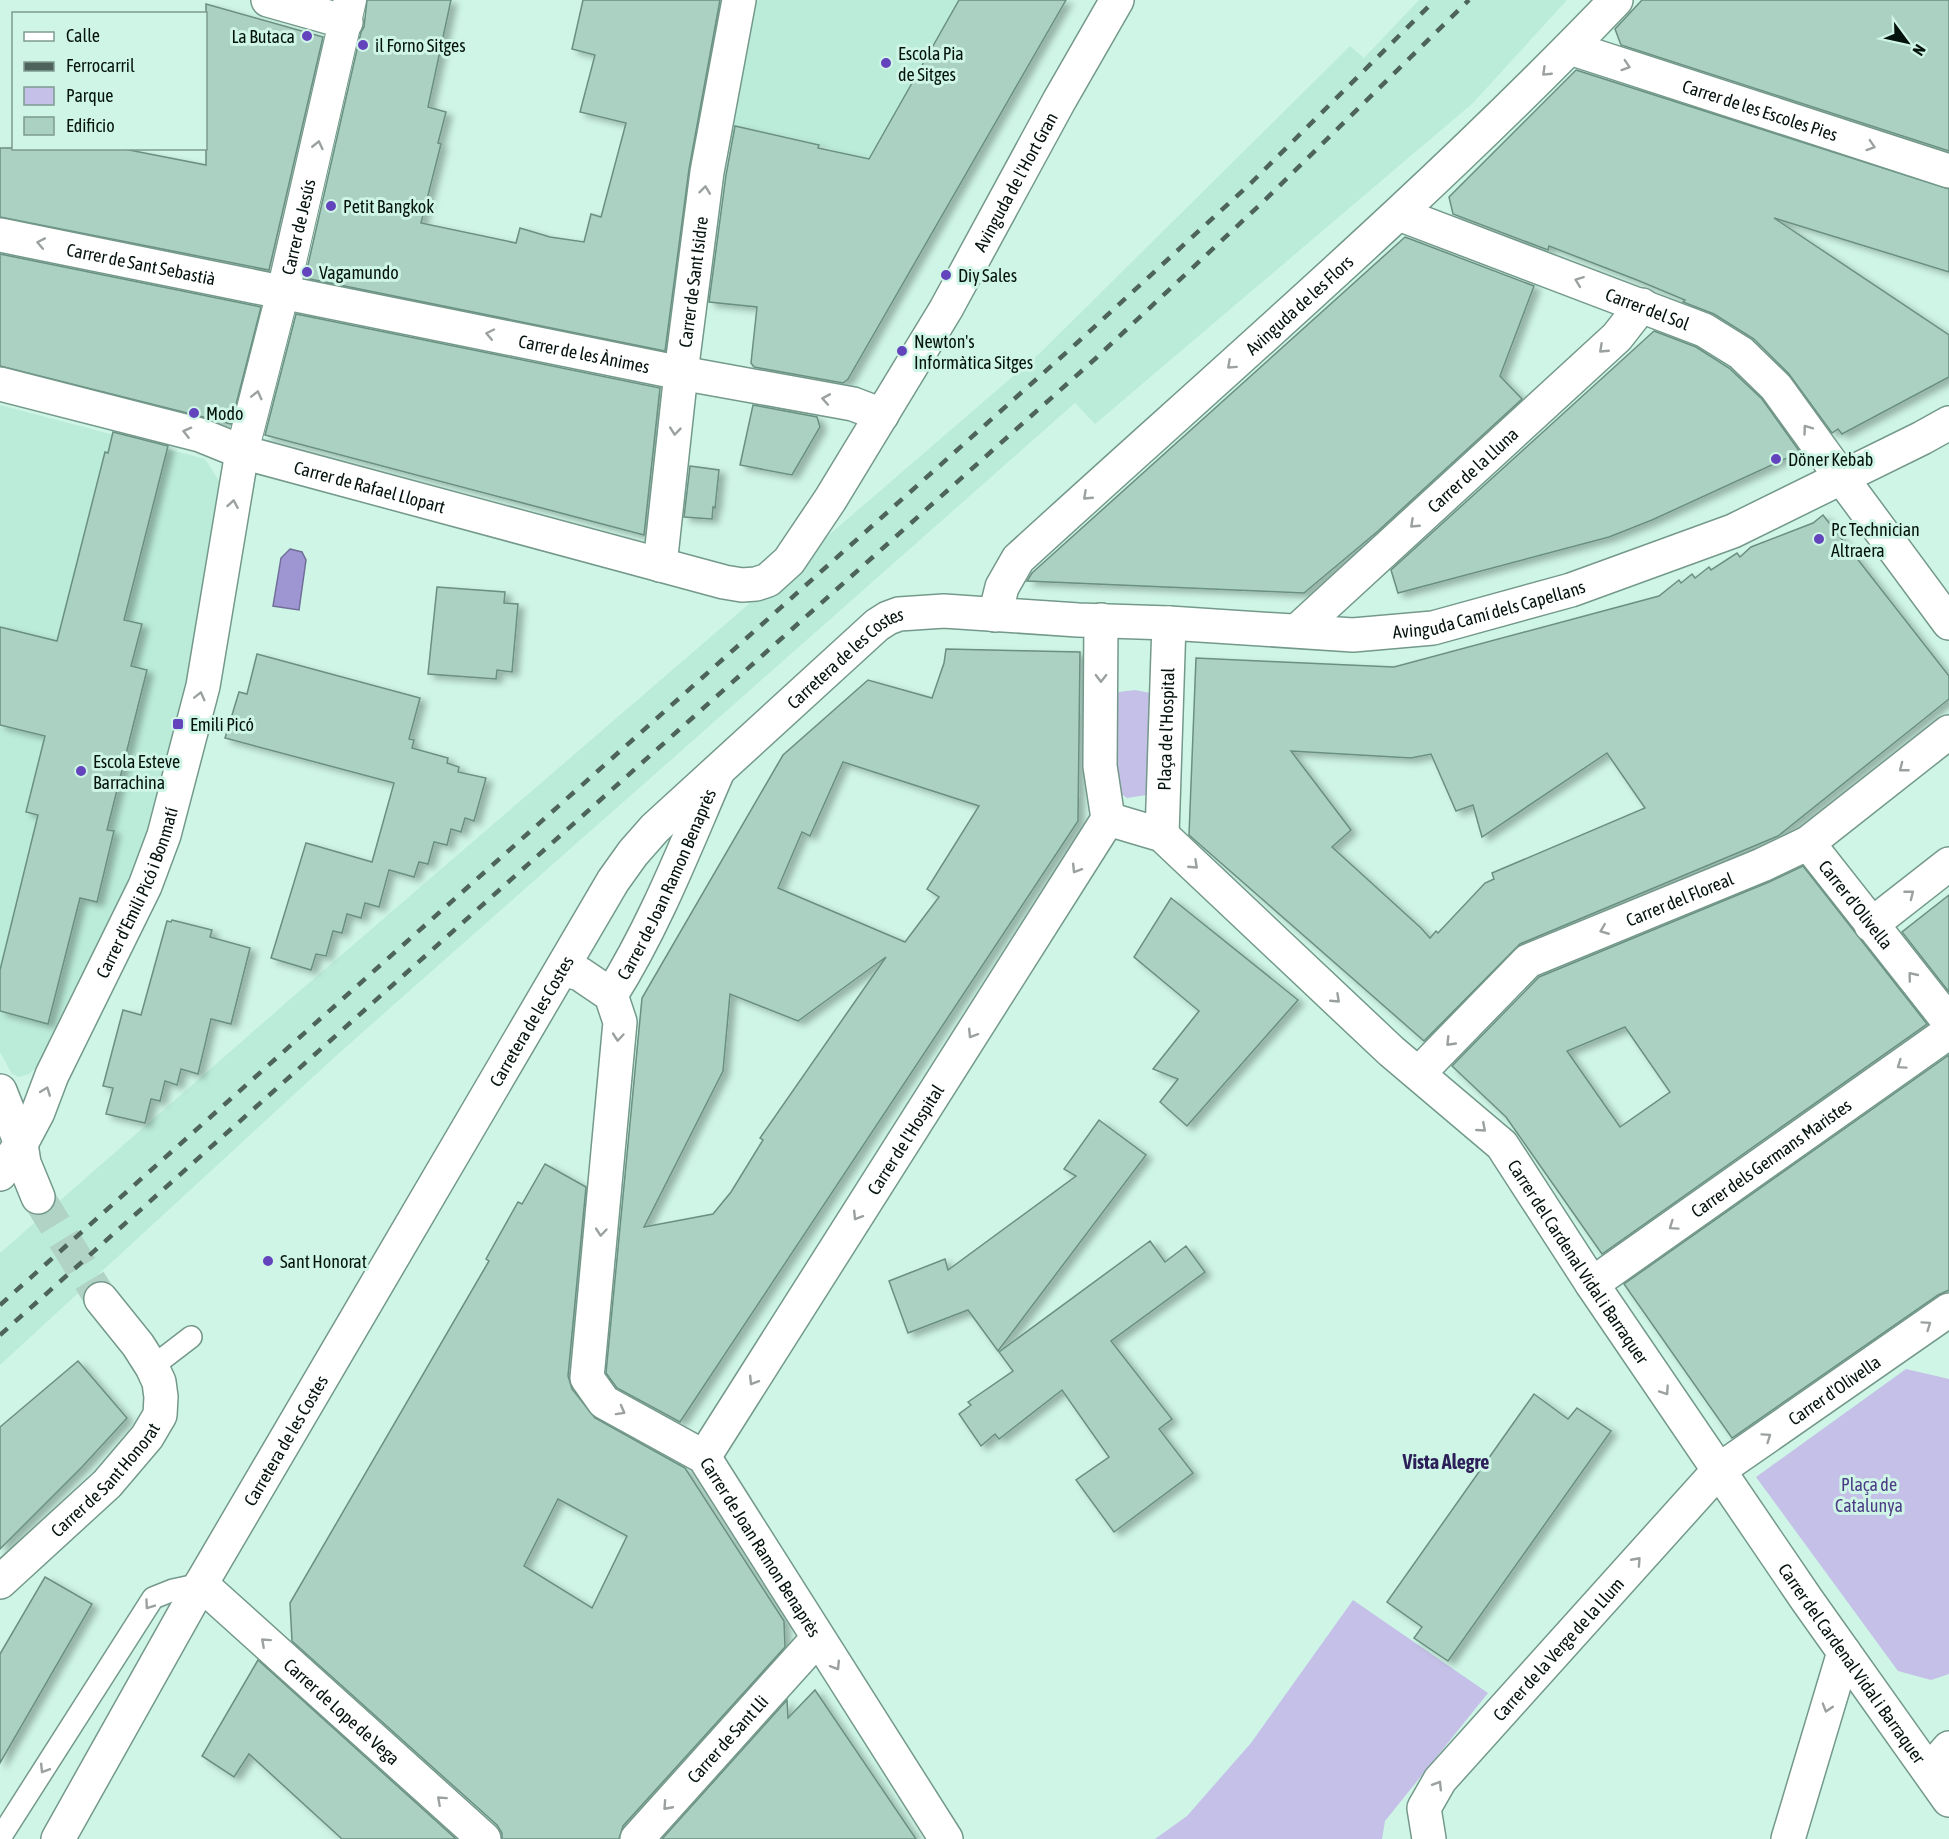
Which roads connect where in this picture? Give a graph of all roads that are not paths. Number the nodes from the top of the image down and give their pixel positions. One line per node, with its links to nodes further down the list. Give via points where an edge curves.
1 (268, 0): 5 (street)
2 (739, 0): 12 (street, Carrer de Sant Isidre, one-way to 2, via 707,172)
3 (1117, 0): 14 (street, Avinguda de l'Hort Gran, via 946,309)
4 (1616, 0): 6 (street, Avinguda de les Flors)
5 (348, 11): 10 (street, Carrer de Jesús, one-way to 5)
6 (1570, 48): 7 (street, Carrer de les Escoles Pies, one-way to 7); 8 (street, Avinguda de les Flors, one-way to 8)
7 (1949, 171)
8 (1400, 214): 11 (street, Carrer del Sol, one-way to 8); 20 (street, Avinguda de les Flors, one-way to 20, via 1018,559 1002,587)
9 (0, 235): 10 (street, Carrer de Sant Sebastià, one-way to 9)
10 (284, 292): 12 (street, Carrer de les Ànimes, one-way to 10); 16 (street, Carrer de Jesús, one-way to 10)
11 (1642, 305): 17 (street, Carrer del Sol, one-way to 11, via 1776,387 1741,353 1704,330); 24 (street, Carrer de la Lluna, one-way to 24, via 1617,337)
12 (681, 373): 14 (street, Carrer de les Ànimes, one-way to 12, via 853,404); 18 (street, Carrer de Sant Isidre, one-way to 18)
13 (0, 384): 16 (street, Carrer de Rafael Llopart, one-way to 13, via 200,435)
14 (882, 415): 19 (street, Avinguda de l'Hort Gran, via 789,561 768,580)
15 (1949, 423): 17 (street, Avinguda Camí dels Capellans)
16 (242, 452): 18 (street, Carrer de Rafael Llopart); 38 (street, Carrer d'Emili Picó i Bonmatí, one-way to 16, via 145,886 164,835 202,686)
17 (1841, 477): 23 (street, Carrer del Sol); 24 (street, Avinguda Camí dels Capellans, via 1733,531 1570,590 1433,628 1353,635)
18 (660, 565): 19 (street, Carrer de Rafael Llopart)
19 (742, 585)
20 (995, 615): 21 (street, Avinguda Camí dels Capellans); 26 (street, Carretera de les Costes, via 928,610 888,618)
21 (1101, 620): 22 (street, Avinguda Camí dels Capellans); 27 (street, one-way to 27, via 1100,766)
22 (1169, 623): 24 (street, Avinguda Camí dels Capellans); 28 (street, Plaça de l'Hospital)
23 (1949, 623)
24 (1298, 630)
25 (1949, 732): 29 (street, Carrer del Floreal, one-way to 29)
26 (718, 771): 32 (street, Carretera de les Costes, via 633,853); 33 (street, Carrer de Joan Ramon Benaprès, via 655,913)
27 (1108, 819): 28 (street, Carrer del Cardenal Vidal i Barraquer); 46 (street, Carrer de l'Hospital, one-way to 46)
28 (1162, 835): 36 (street, Carrer del Cardenal Vidal i Barraquer, one-way to 36, via 1390,1051)
29 (1808, 843): 31 (street, Carrer d'Olivella); 36 (street, Carrer del Floreal, one-way to 36, via 1528,961)
30 (1949, 864): 31 (street, one-way to 30)
31 (1871, 925): 34 (street, Carrer d'Olivella, one-way to 31)
32 (562, 969): 33 (street, Carrer de Joan Ramon Benaprès, via 580,974); 49 (street, Carretera de les Costes)
33 (611, 995): 46 (street, Carrer de Joan Ramon Benaprès, one-way to 46, via 620,1022 587,1378 604,1401)
34 (1949, 1022)
35 (1949, 1032): 41 (street, Carrer dels Germans Maristes, one-way to 41)
36 (1419, 1073): 41 (street, Carrer del Cardenal Vidal i Barraquer, one-way to 41, via 1502,1145)
37 (0, 1091): 38 (street)
38 (21, 1144): 39 (street, Carrer d'Emili Picó i Bonmatí); 40 (street)
39 (0, 1174)
40 (38, 1197)
41 (1592, 1284): 47 (street, Carrer del Cardenal Vidal i Barraquer, one-way to 47)
42 (101, 1299): 45 (street, Carrer de Sant Honorat)
43 (1949, 1310): 47 (street, Carrer d'Olivella, one-way to 43)
44 (191, 1337): 45 (lane)
45 (152, 1367): 48 (street, Carrer de Sant Honorat, via 160,1389 160,1415 147,1437 107,1484)
46 (704, 1457): 50 (street, Carrer de Joan Ramon Benaprès)
47 (1719, 1470): 51 (street, Carrer del Cardenal Vidal i Barraquer); 59 (street, Carrer de la Verge de la Llum, one-way to 47, via 1424,1808 1440,1780)
48 (0, 1582)
49 (201, 1584): 54 (lane, one-way to 54, via 153,1598); 55 (street, Carretera de les Costes); 56 (street, Carrer de Lope de Vega, one-way to 49)
50 (818, 1638): 57 (street, Carrer de Sant Lli, one-way to 57); 58 (street, Carrer de Joan Ramon Benaprès, one-way to 58)
51 (1844, 1652): 52 (street, Carrer del Cardenal Vidal i Barraquer); 60 (street, one-way to 60)
52 (1939, 1760): 53 (street, Carrer del Cardenal Vidal i Barraquer)
53 (1949, 1800)
54 (0, 1838)
55 (58, 1839)
56 (484, 1839)
57 (637, 1839)
58 (946, 1839)
59 (1429, 1839)
60 (1788, 1839)

